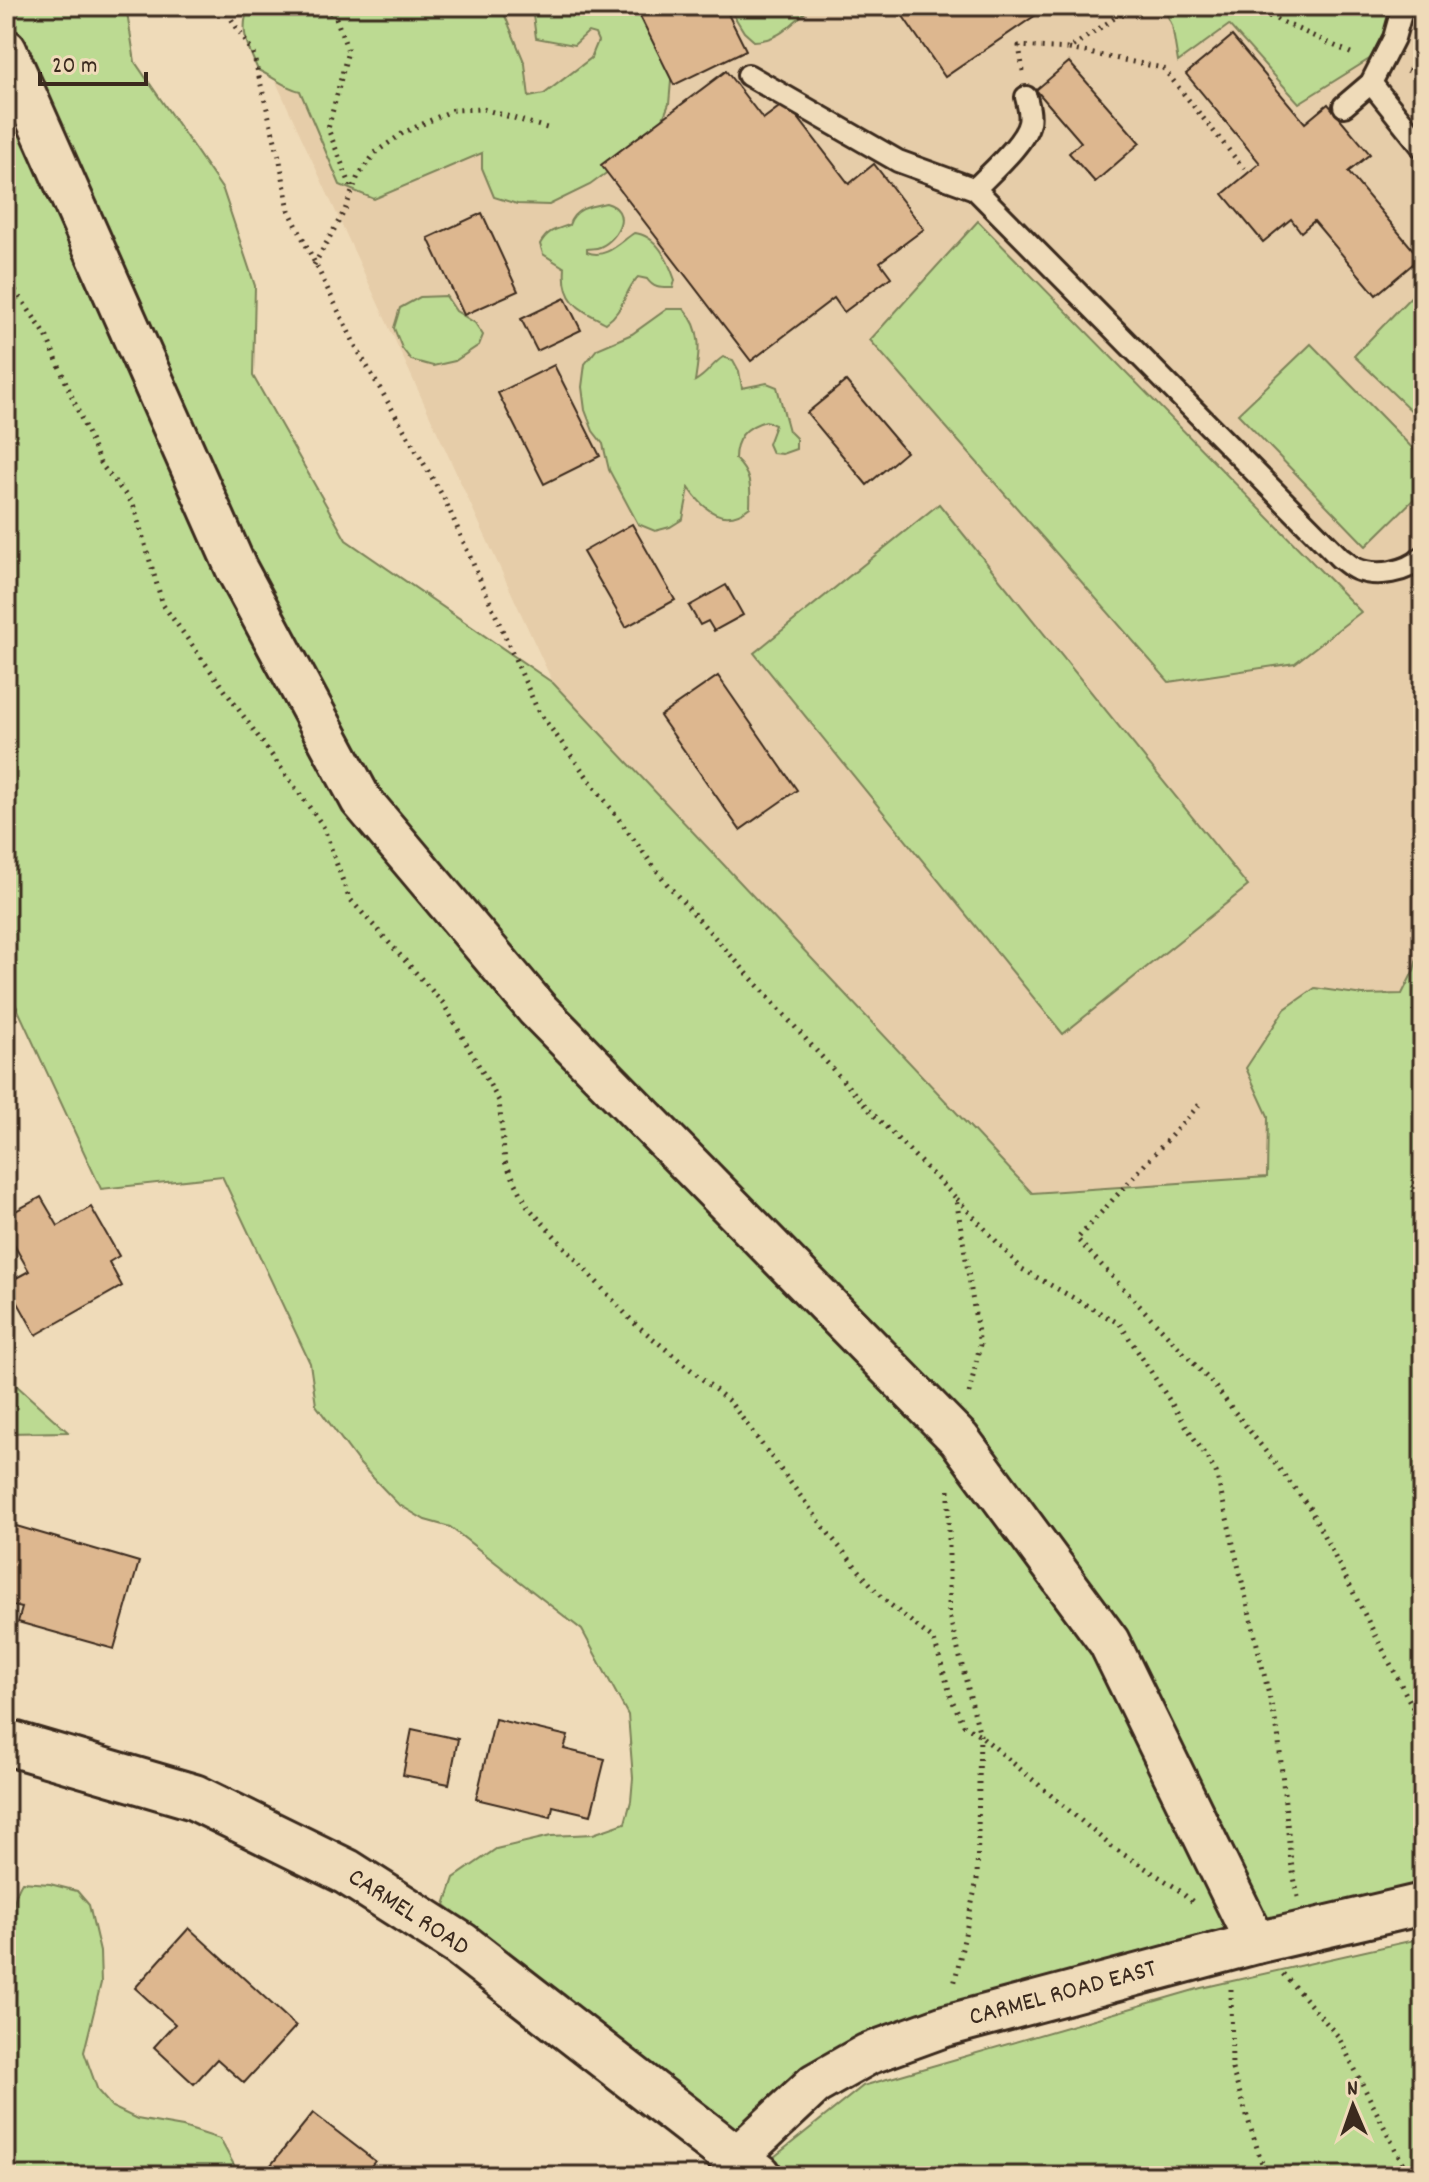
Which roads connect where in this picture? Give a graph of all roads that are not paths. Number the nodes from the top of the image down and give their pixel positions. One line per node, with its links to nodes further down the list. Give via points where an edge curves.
1 (1403, 6): 4 (lane)
2 (6, 50): 12 (street, via 236,568 361,800 537,1009 959,1439 1109,1642)
3 (748, 75): 8 (lane, via 898,161)
4 (1371, 83): 6 (lane); 7 (lane)
5 (1026, 97): 8 (lane, via 1029,125 1023,138)
6 (1344, 106)
7 (1423, 148)
8 (975, 189): 9 (lane, via 1340,558 1356,569 1377,573 1407,568)
9 (1423, 557)
10 (6, 1742): 13 (street, CARMEL ROAD, via 194,1797 347,1872 460,1944)
11 (1423, 1904): 12 (street, CARMEL ROAD EAST)
12 (1243, 1947): 13 (street, CARMEL ROAD EAST, via 945,2026 868,2054 815,2084)
13 (748, 2167)

